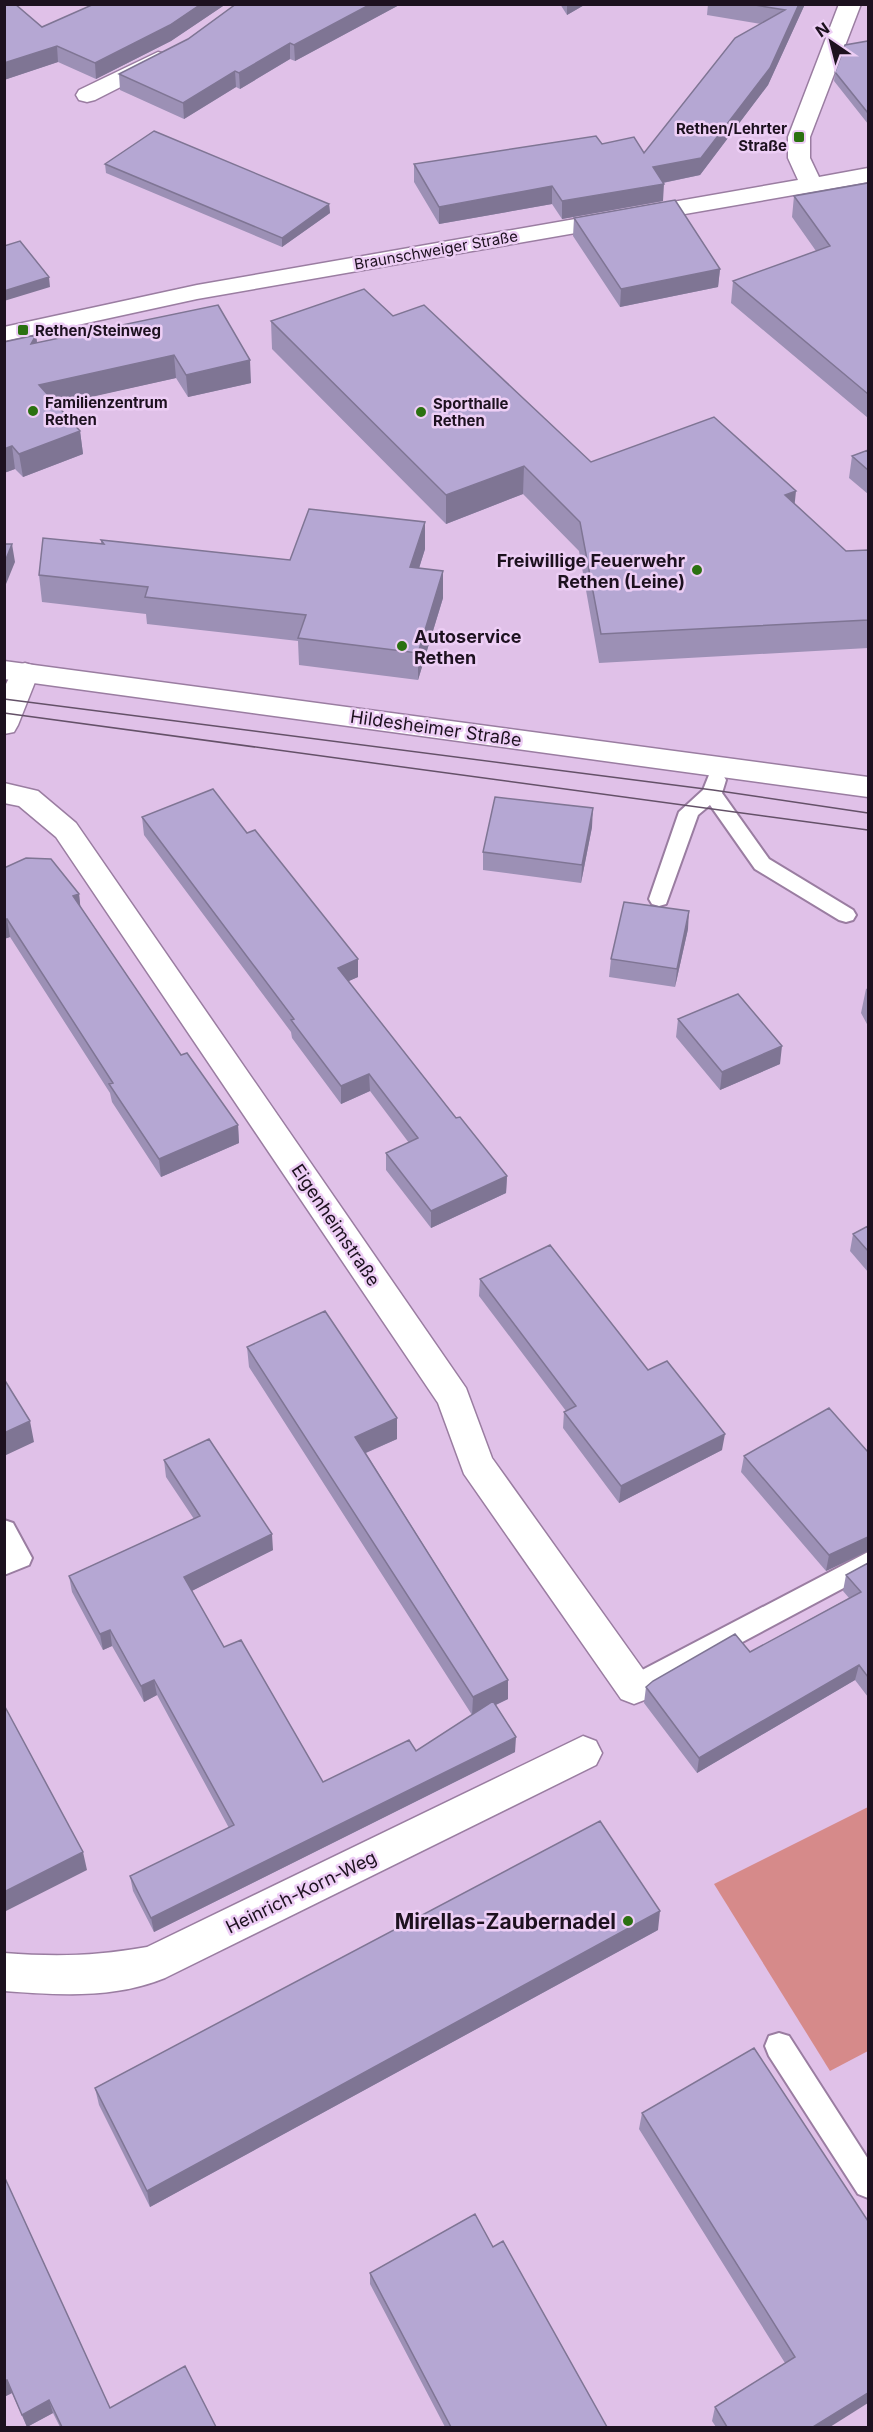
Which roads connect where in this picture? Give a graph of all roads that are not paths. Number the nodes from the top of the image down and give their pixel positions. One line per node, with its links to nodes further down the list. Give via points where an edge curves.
1 (850, 4): 5 (street, via 799,137 799,158)
2 (180, 48): 3 (street)
3 (87, 95)
4 (868, 175): 5 (street, Braunschweiger Straße)
5 (812, 185): 6 (street, Braunschweiger Straße, via 197,292)
6 (4, 334)
7 (15, 671): 8 (street); 9 (street, Hildesheimer Straße)
8 (4, 725)
9 (716, 780): 10 (street, Hildesheimer Straße); 12 (lane, via 689,812); 13 (lane, via 762,864)
10 (868, 787)
11 (4, 793): 17 (street, Eigenheimstraße, via 28,798 66,830 454,1398 477,1464)
12 (659, 899)
13 (846, 915)
14 (4, 1530): 16 (lane, via 20,1558)
15 (868, 1563): 17 (lane)
16 (4, 1564)
17 (634, 1687)
18 (583, 1753): 19 (street, Heinrich-Korn-Weg, via 151,1965 103,1974 62,1976)
19 (4, 1972)
20 (779, 2046): 21 (lane)
21 (868, 2184)

